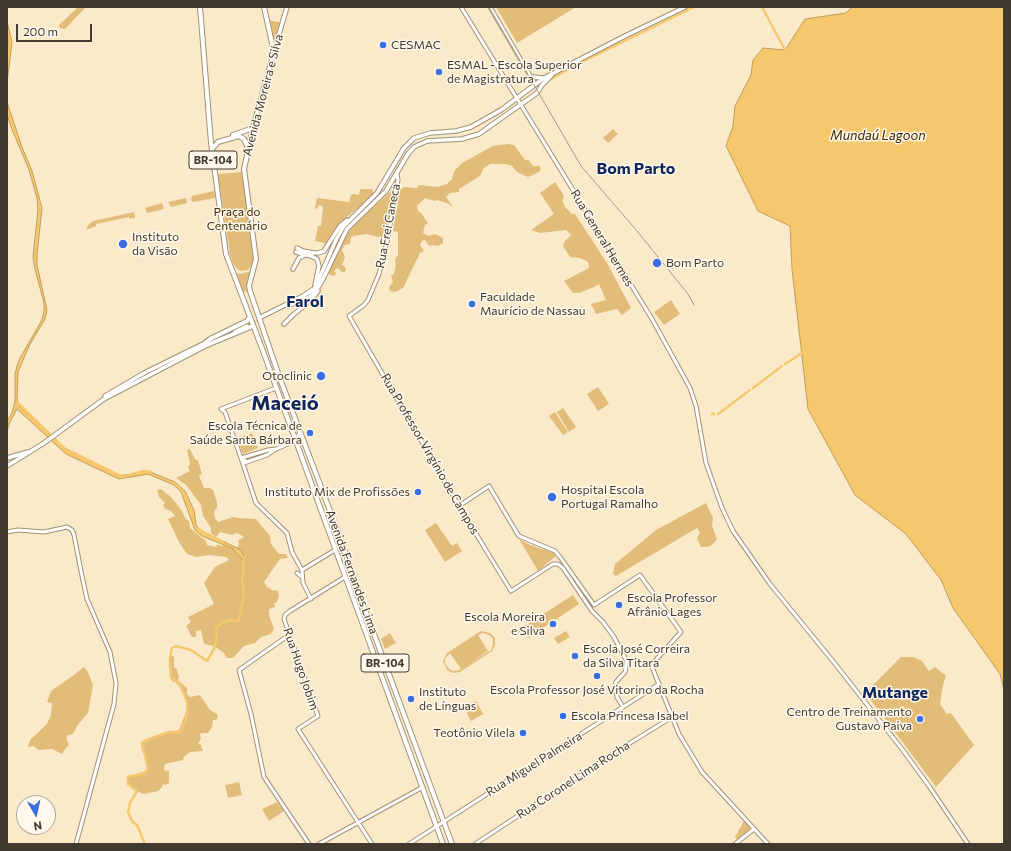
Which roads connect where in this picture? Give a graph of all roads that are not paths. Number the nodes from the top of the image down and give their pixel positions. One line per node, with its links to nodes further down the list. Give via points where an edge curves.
1 (200, 7): 22 (highway, BR-104)
2 (264, 7): 7 (highway, BR-104)
3 (286, 7): 7 (main road, Avenida Moreira e Silva)
4 (461, 7): 14 (street, Rua General Hermes)
5 (490, 7): 9 (street)
6 (685, 7): 8 (main road)
7 (274, 52): 20 (highway, Avenida Moreira e Silva / BR-104)
8 (555, 72): 10 (main road); 13 (main road)
9 (532, 77): 10 (main road); 11 (street)
10 (544, 78): 11 (main road)
11 (536, 84): 12 (main road)
12 (526, 91): 13 (main road); 14 (main road)
13 (531, 97): 15 (main road)
14 (516, 99): 15 (street, Rua General Hermes); 16 (main road)
15 (520, 105): 18 (main road); 84 (street, Rua General Hermes, via 652,319 690,388 696,406 706,463 725,516 734,531 784,602 898,744)
16 (501, 110): 17 (main road); 18 (main road)
17 (491, 116): 19 (main road); 26 (main road, via 467,129 418,136 407,144)
18 (505, 116): 19 (main road)
19 (495, 123): 27 (main road, via 468,138 418,144 408,154)
20 (253, 128): 21 (highway); 25 (highway, Avenida Moreira e Silva / BR-104)
21 (244, 132): 22 (highway, via 218,140); 23 (highway)
22 (210, 138): 24 (highway, BR-104)
23 (244, 139): 24 (highway, via 239,136 229,138 218,142); 25 (highway)
24 (212, 149): 36 (highway, Avenida Fernandes Lima / BR-104, via 225,249)
25 (248, 149): 35 (highway, Avenida Moreira e Silva / BR-104, via 244,169 256,260 249,286)
26 (399, 155): 27 (main road, via 394,166); 28 (main road, via 377,193)
27 (397, 174): 33 (main road, via 381,196 347,229); 37 (street, Rua Frei Caneca, via 387,242 379,274 368,300)
28 (356, 214): 29 (main road, via 340,226 324,251 303,252); 34 (main road, via 340,232)
29 (297, 248)
30 (296, 252): 31 (main road)
31 (306, 255): 32 (main road, via 299,258); 34 (main road, via 315,257 318,262)
32 (293, 269)
33 (323, 279): 34 (main road, via 316,291 309,296 261,318); 39 (main road, via 311,300 289,316)
34 (315, 288)
35 (252, 301): 48 (highway, Avenida Fernandes Lima / BR-104)
36 (250, 316): 40 (highway, Avenida Fernandes Lima / BR-104); 41 (highway)
37 (350, 316): 57 (street, Rua Professor Virgínio de Campos)
38 (247, 324): 41 (main road)
39 (284, 324)
40 (253, 326): 41 (highway); 44 (highway, Avenida Fernandes Lima / BR-104)
41 (206, 344): 42 (main road); 43 (main road)
42 (175, 358): 43 (main road); 47 (main road, via 116,389)
43 (170, 364): 47 (main road)
44 (276, 388): 45 (street); 49 (highway, Avenida Fernandes Lima / BR-104)
45 (225, 407): 46 (street); 46 (street, via 221,409)
46 (225, 412): 53 (street)
47 (79, 415): 51 (main road)
48 (300, 432): 49 (street); 71 (highway, Avenida Fernandes Lima / BR-104)
49 (295, 441): 50 (street); 59 (highway, Avenida Fernandes Lima / BR-104)
50 (276, 449): 53 (street); 54 (street, via 267,455)
51 (30, 451): 52 (main road); 55 (main road)
52 (7, 458)
53 (241, 458): 54 (street); 56 (street)
54 (246, 461): 56 (street)
55 (7, 465)
56 (243, 465): 60 (street, via 256,503 285,531)
57 (459, 506): 66 (street, via 489,486 519,536 555,551 594,605 640,575 681,632 652,667); 67 (street, Rua Professor Virgínio de Campos, via 511,592 553,564 558,564 562,568 614,637 627,662 625,672 615,687)
58 (7, 531): 74 (street, via 44,532 67,527 72,530 87,599 110,652 116,683 113,710)
59 (336, 550): 60 (street); 63 (highway, Avenida Fernandes Lima / BR-104)
60 (302, 570): 62 (street)
61 (296, 574): 62 (street)
62 (302, 577): 64 (street)
63 (345, 577): 64 (street); 69 (highway, Avenida Fernandes Lima / BR-104)
64 (311, 599): 65 (street, Rua Hugo Jobim, via 284,617)
65 (288, 637): 70 (street, Rua Hugo Jobim, via 318,716 298,728); 75 (street, via 239,670 264,777)
66 (659, 684): 67 (street, Rua Miguel Palmeira); 68 (street)
67 (623, 707): 71 (street, Rua Miguel Palmeira)
68 (672, 717): 73 (street, via 702,772); 81 (street, Rua Coronel Lima Rocha)
69 (423, 787): 70 (street); 72 (highway, Avenida Fernandes Lima / BR-104)
70 (358, 822): 76 (street); 77 (street)
71 (444, 822): 72 (street, Rua Miguel Palmeira); 80 (highway, Avenida Fernandes Lima / BR-104)
72 (437, 826): 78 (street, Rua Miguel Palmeira); 79 (highway, Avenida Fernandes Lima / BR-104)
73 (754, 829): 82 (street); 83 (street)
74 (76, 844)
75 (309, 844)
76 (319, 844)
77 (372, 844)
78 (409, 844)
79 (443, 844)
80 (452, 844)
81 (475, 844)
82 (735, 844)
83 (768, 844)
84 (968, 844)

